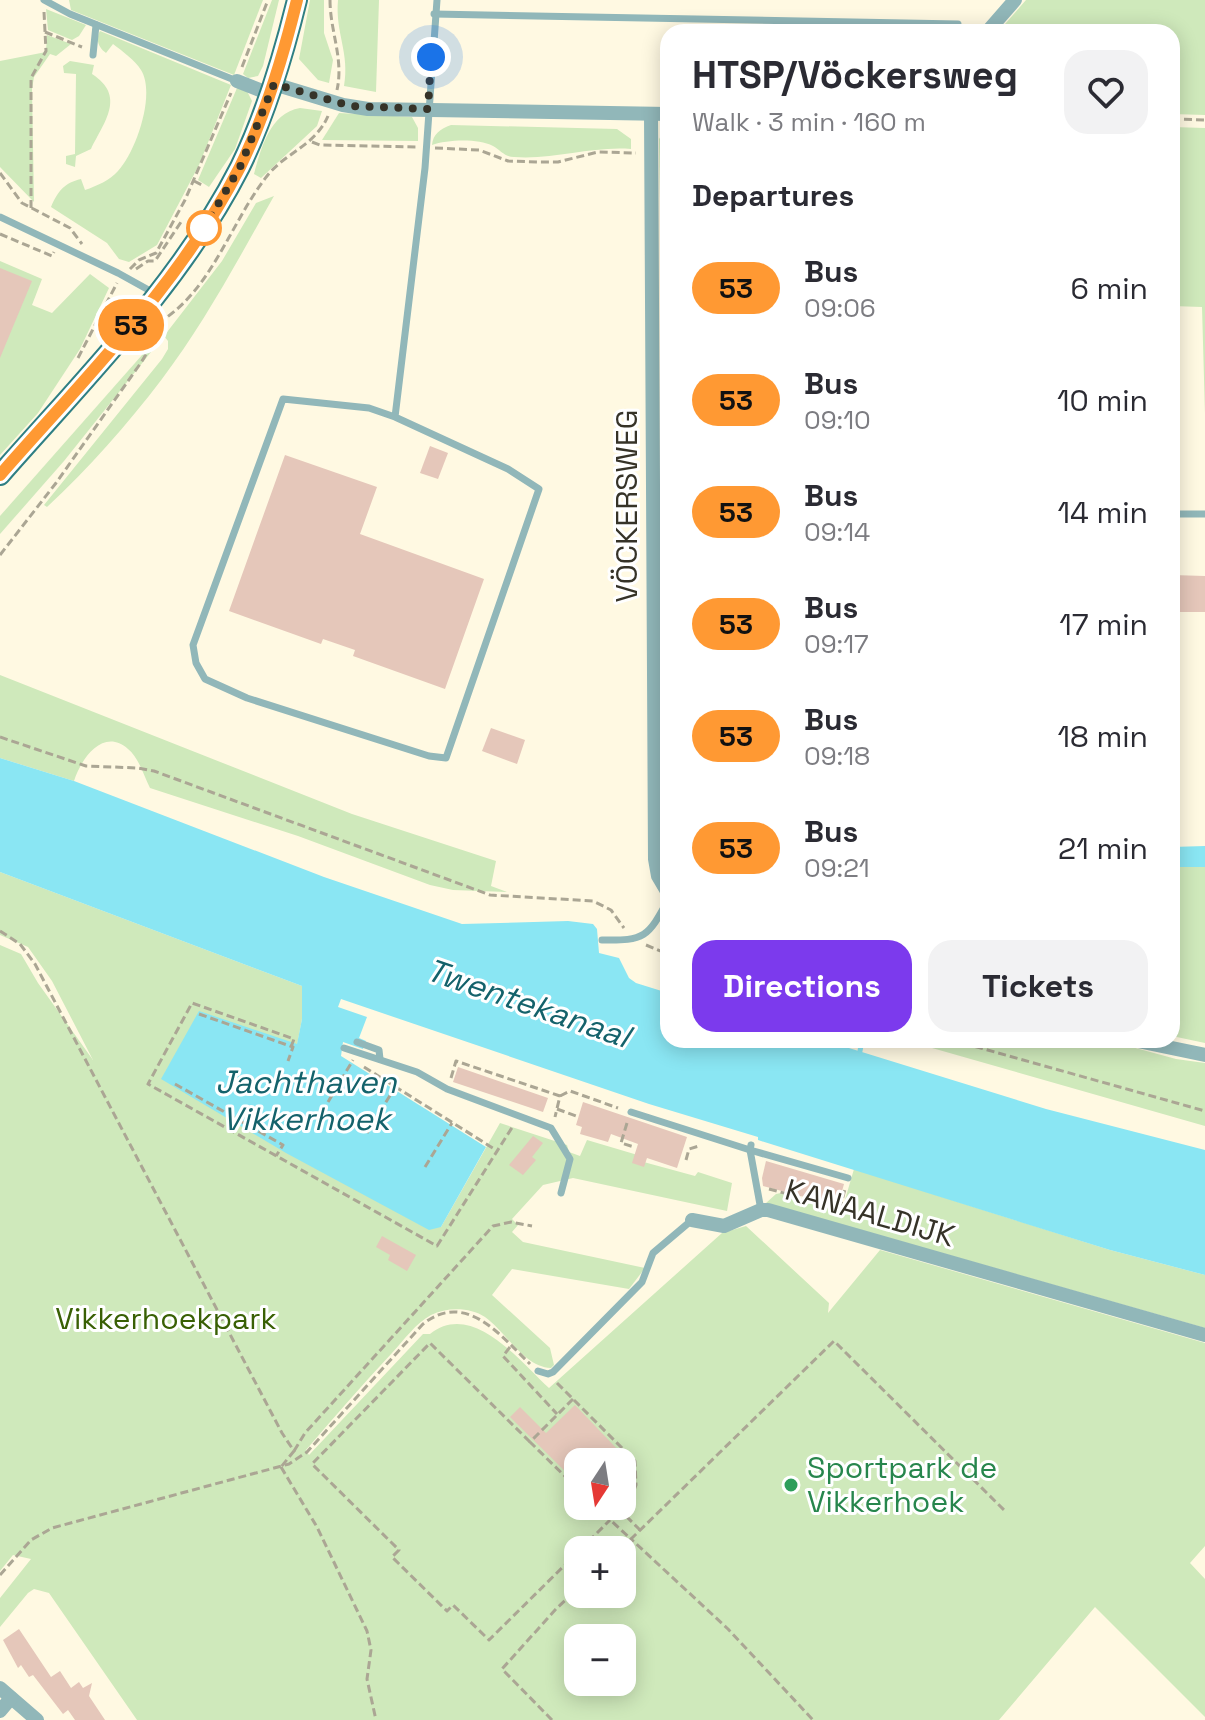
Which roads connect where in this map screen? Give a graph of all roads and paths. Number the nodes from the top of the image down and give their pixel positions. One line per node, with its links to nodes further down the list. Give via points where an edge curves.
1 (65, 0): 8 (lane)
2 (268, 0): 15 (path)
3 (297, 0): 16 (main road)
4 (330, 0): 17 (path, via 340,73)
5 (437, 0): 9 (lane)
6 (1015, 0): 11 (street)
7 (44, 2): 8 (lane); 13 (path)
8 (66, 12): 12 (lane)
9 (434, 14): 10 (lane); 18 (lane)
10 (958, 24)
11 (994, 24)
12 (96, 25): 14 (lane); 15 (lane)
13 (45, 32): 14 (path); 29 (path, via 46,51 31,78)
14 (93, 55)
15 (237, 81): 16 (street); 27 (path)
16 (272, 89): 17 (street); 38 (main road, via 240,167)
17 (333, 102): 18 (street, via 368,109); 23 (path)
18 (428, 109): 19 (street); 24 (lane)
19 (651, 114): 20 (street); 25 (street, VÖCKERSWEG)
20 (660, 114)
21 (1180, 119): 22 (path)
22 (1205, 120)
23 (310, 142): 24 (path); 39 (path, via 272,170 186,302)
24 (426, 148): 25 (path, via 479,150 508,161 540,162 598,152); 42 (lane)
25 (652, 154): 46 (street, VÖCKERSWEG)
26 (0, 173): 29 (path)
27 (194, 181): 28 (path); 36 (path, via 156,253)
28 (204, 186)
29 (31, 208): 33 (path, via 70,228)
30 (0, 217): 37 (lane)
31 (183, 219): 36 (path, via 155,261)
32 (0, 234): 34 (path)
33 (85, 247)
34 (52, 256)
35 (123, 263): 36 (path)
36 (132, 267): 37 (path)
37 (123, 276): 38 (lane); 41 (path)
38 (156, 294): 43 (main road)
39 (150, 328)
40 (152, 340): 47 (path, via 124,387)
41 (75, 363)
42 (395, 417): 42 (lane, via 369,408 283,399 193,645 205,679 247,698 446,758 539,489 508,469)
43 (0, 475)
44 (1180, 514): 45 (lane)
45 (1205, 514)
46 (660, 517): 49 (street, VÖCKERSWEG, via 655,859)
47 (0, 555)
48 (0, 737): 52 (path, via 86,766 154,771 490,895 593,901 611,910)
49 (660, 879)
50 (660, 913): 52 (lane)
51 (0, 931): 104 (path, via 20,944 35,964)
52 (637, 939): 53 (lane); 54 (path)
53 (602, 940)
54 (660, 950)
55 (199, 1014): 57 (path)
56 (252, 1024): 57 (path); 59 (path, via 294,1039); 73 (path, via 192,1003 148,1084)
57 (249, 1032): 59 (path)
58 (357, 1042): 64 (lane, via 379,1050)
59 (291, 1047): 65 (path)
60 (344, 1048): 64 (lane)
61 (981, 1048): 75 (path)
62 (1171, 1048): 63 (street)
63 (1205, 1055)
64 (380, 1059): 68 (lane)
65 (288, 1061)
66 (175, 1084): 70 (path)
67 (395, 1087): 71 (path, via 353,1060); 80 (path); 83 (path)
68 (447, 1089): 69 (path, via 456,1061); 77 (lane)
69 (560, 1096): 72 (path, via 570,1091); 74 (path)
70 (198, 1098): 73 (path); 79 (path)
71 (328, 1102)
72 (618, 1108)
73 (192, 1109): 82 (path)
74 (557, 1109): 78 (path); 81 (path)
75 (1205, 1111)
76 (631, 1112): 84 (lane); 85 (path, via 621,1143)
77 (519, 1116): 81 (lane); 87 (path)
78 (576, 1116)
79 (235, 1118): 82 (path); 88 (path, via 283,1145)
80 (452, 1123): 87 (path); 90 (path)
81 (551, 1128): 93 (lane, via 570,1159)
82 (229, 1129): 88 (path)
83 (367, 1133)
84 (703, 1135): 86 (lane); 89 (path)
85 (634, 1147)
86 (750, 1148): 91 (lane); 92 (lane)
87 (497, 1151): 88 (path, via 437,1246)
88 (276, 1156)
89 (686, 1160)
90 (425, 1167)
91 (848, 1178): 92 (path, via 840,1208)
92 (757, 1186): 94 (lane)
93 (561, 1193)
94 (761, 1210): 95 (street, KANAALDIJK, via 724,1226); 97 (street, KANAALDIJK)
95 (692, 1220): 100 (lane, KANAALDIJK, via 653,1253 642,1282)
96 (532, 1226): 104 (path, via 493,1226)
97 (1205, 1335)
98 (511, 1346): 99 (path); 102 (path, via 503,1356); 105 (path, via 468,1314 428,1319 307,1452)
99 (538, 1371): 100 (lane)
100 (553, 1372): 101 (path)
101 (573, 1399): 102 (path); 109 (path, via 635,1461 636,1485 625,1515)
102 (556, 1418): 103 (path)
103 (530, 1442): 106 (path); 114 (path, via 430,1343 312,1464 399,1550 392,1557 436,1601 447,1611 453,1605 489,1640)
104 (294, 1451): 105 (path)
105 (281, 1467): 115 (path, via 52,1528 31,1540); 120 (path, via 317,1527 367,1631 367,1679)
106 (564, 1475)
107 (1004, 1510): 109 (path, via 834,1341)
108 (610, 1520): 110 (path); 111 (path)
109 (640, 1530): 112 (path)
110 (594, 1536)
111 (628, 1536)
112 (634, 1536)
113 (636, 1544): 122 (path, via 728,1629)
114 (564, 1566)
115 (0, 1575)
116 (564, 1601): 121 (path, via 502,1669)
117 (6, 1693): 118 (street); 119 (street)
118 (0, 1711)
119 (37, 1720)
120 (376, 1720)
121 (552, 1720)
122 (813, 1720)

